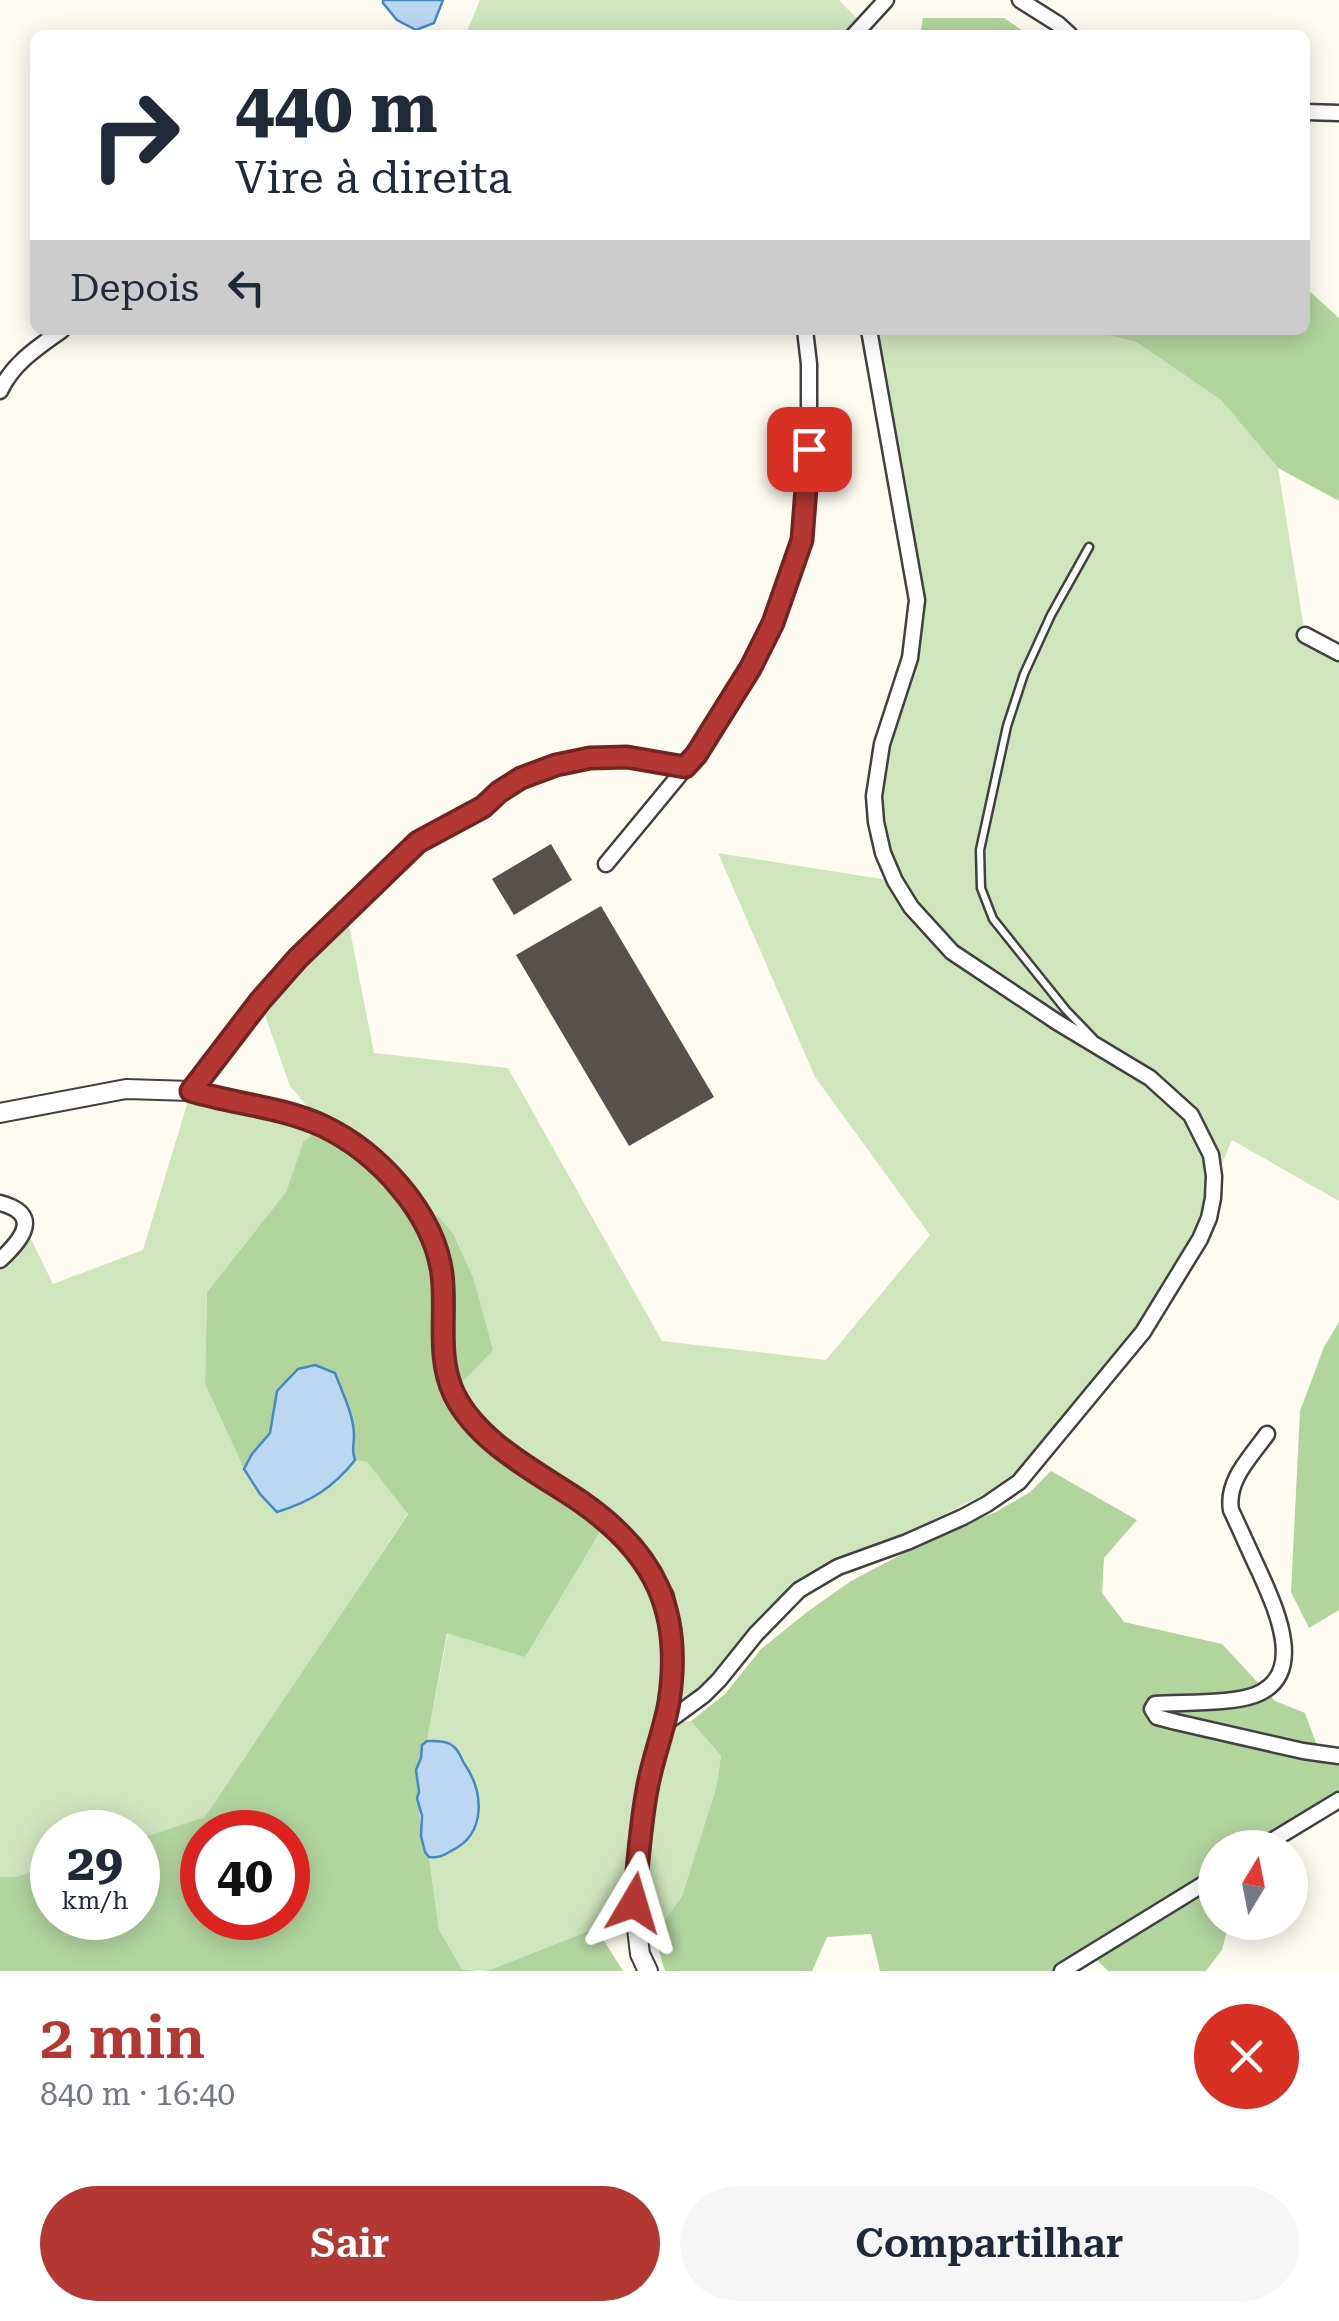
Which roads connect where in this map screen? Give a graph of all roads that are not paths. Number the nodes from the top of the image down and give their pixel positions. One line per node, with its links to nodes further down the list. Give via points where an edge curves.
1 (886, 0): 3 (street)
2 (1020, 0): 4 (street)
3 (859, 30)
4 (1065, 30)
5 (1310, 112): 6 (street)
6 (1339, 113)
7 (55, 335): 10 (street, via 26,357)
8 (806, 335): 14 (street, via 809,449 802,540 751,667)
9 (870, 335): 16 (street, via 917,600 910,658 882,744 874,796 883,853 911,907 952,952)
10 (0, 392)
11 (1089, 548): 16 (lane, via 1024,674 980,850 981,888 993,919)
12 (1305, 635): 13 (street)
13 (1339, 653)
14 (685, 767): 15 (street); 17 (street, via 627,757 556,765 521,778 418,842 298,958)
15 (606, 864)
16 (1101, 1046): 22 (street, via 1191,1115 1211,1154 1209,1218 1161,1306 1018,1482 964,1516 838,1567 799,1590 704,1695)
17 (191, 1091): 18 (street, via 126,1089); 22 (street, via 324,1126 399,1184 435,1244 444,1359 466,1414 494,1443 607,1520 664,1596 673,1665)
18 (0, 1112)
19 (0, 1203): 20 (street, via 26,1221)
20 (0, 1260)
21 (1267, 1434): 23 (street, via 1229,1496 1280,1626 1281,1674 1255,1695 1152,1709 1176,1722)
22 (663, 1725): 27 (street, via 647,1788 634,1903)
23 (1339, 1756)
24 (1339, 1800): 25 (street)
25 (1290, 1830)
26 (1198, 1887): 28 (street)
27 (648, 1971)
28 (1062, 1971)

